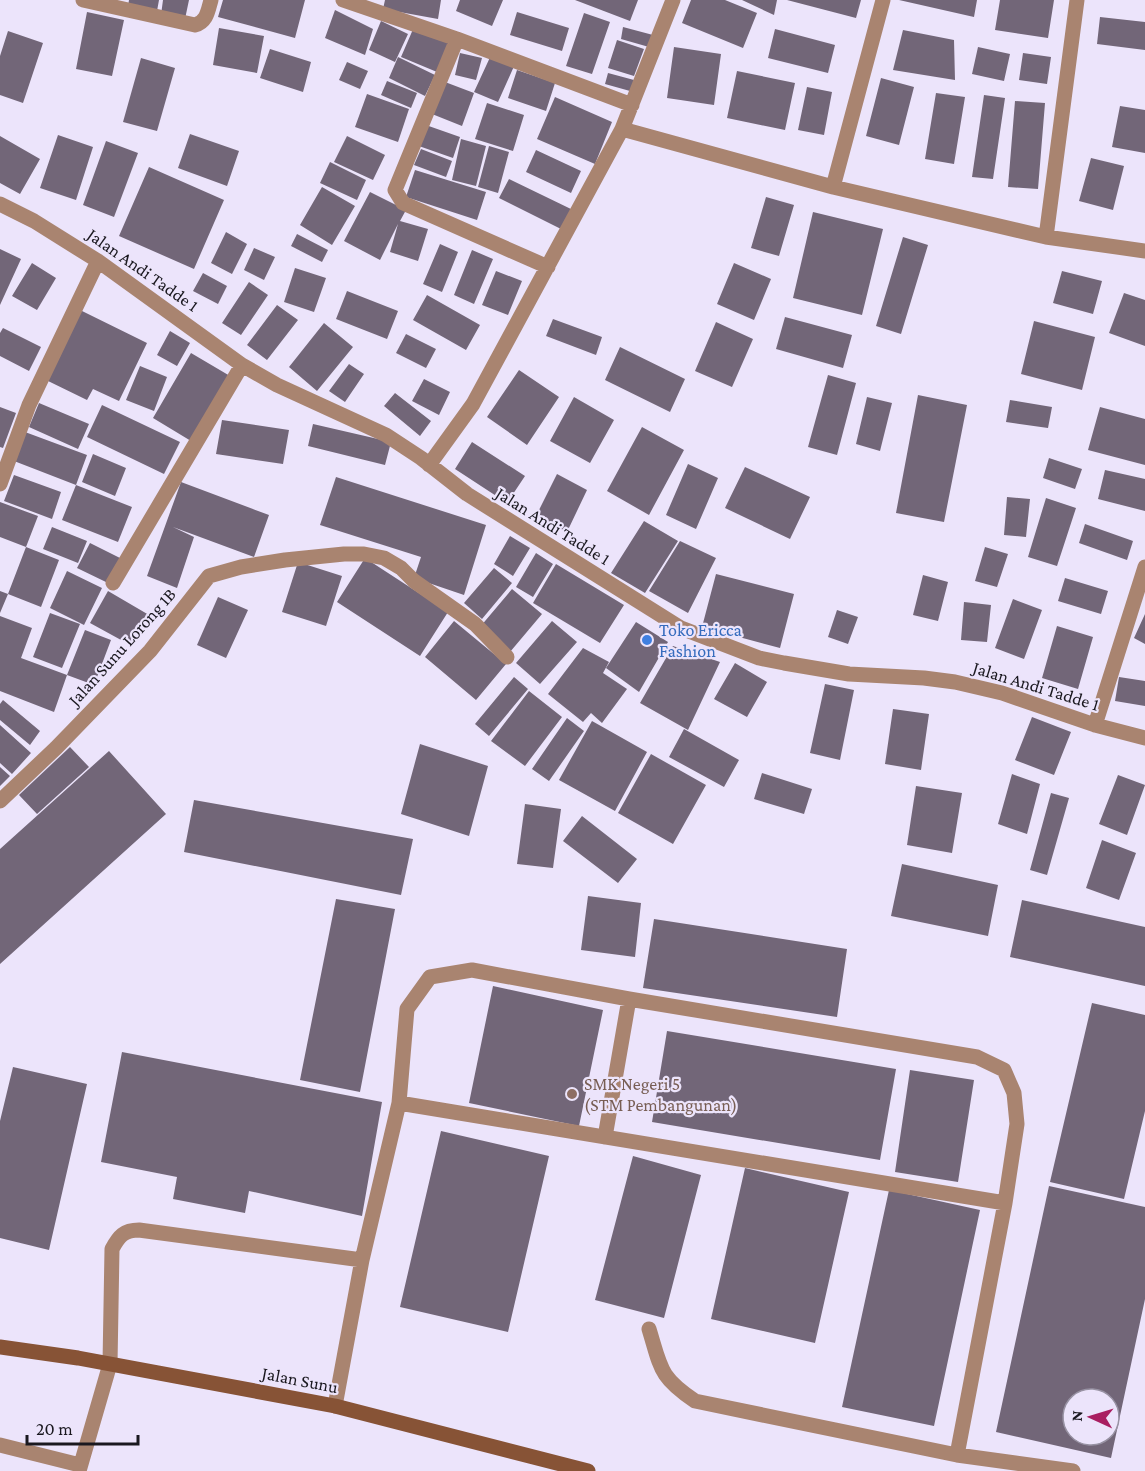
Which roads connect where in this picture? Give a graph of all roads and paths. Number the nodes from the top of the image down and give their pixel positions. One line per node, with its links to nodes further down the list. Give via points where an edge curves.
1 (82, 0): 2 (street, via 195,25 206,18)
2 (211, 0)
3 (343, 0): 7 (street)
4 (673, 0): 8 (street)
5 (883, 0): 10 (street)
6 (1077, 0): 12 (street)
7 (457, 39): 8 (street); 15 (street, via 395,190 403,203)
8 (632, 105): 9 (street)
9 (622, 129): 10 (street); 15 (street)
10 (833, 187): 12 (street)
11 (0, 204): 14 (street, Jalan Andi Tadde 1)
12 (1046, 237): 13 (street)
13 (1145, 251)
14 (98, 261): 16 (street, Jalan Andi Tadde 1); 18 (street, via 29,405)
15 (548, 267): 17 (street, via 473,404)
16 (242, 365): 17 (street, Jalan Andi Tadde 1, via 386,435); 20 (street)
17 (429, 465): 22 (street, Jalan Andi Tadde 1, via 589,572 681,628 707,639 759,658 828,671 955,682 1002,693)
18 (0, 484)
19 (1145, 567): 22 (street)
20 (113, 583)
21 (507, 657): 24 (street, Jalan Sunu Lorong 1B, via 475,624 384,558 344,554 285,560 209,576 150,651)
22 (1095, 725): 23 (street, Jalan Andi Tadde 1)
23 (1145, 738)
24 (0, 801)
25 (629, 999): 26 (street, via 472,970 430,977 407,1009); 27 (street); 28 (street, via 977,1057 1005,1070 1014,1093 1017,1124)
26 (399, 1103): 27 (street); 29 (street)
27 (605, 1137): 28 (street)
28 (1005, 1203): 35 (street)
29 (362, 1260): 32 (street, via 128,1230 112,1249); 33 (street)
30 (649, 1329): 35 (street, via 661,1371 674,1387 695,1401)
31 (0, 1347): 32 (main road, Jalan Sunu)
32 (110, 1364): 33 (main road, Jalan Sunu); 36 (street)
33 (335, 1406): 37 (main road, Jalan Sunu)
34 (0, 1445): 36 (street)
35 (957, 1455): 38 (street)
36 (79, 1468)
37 (588, 1471)
38 (1073, 1471)

